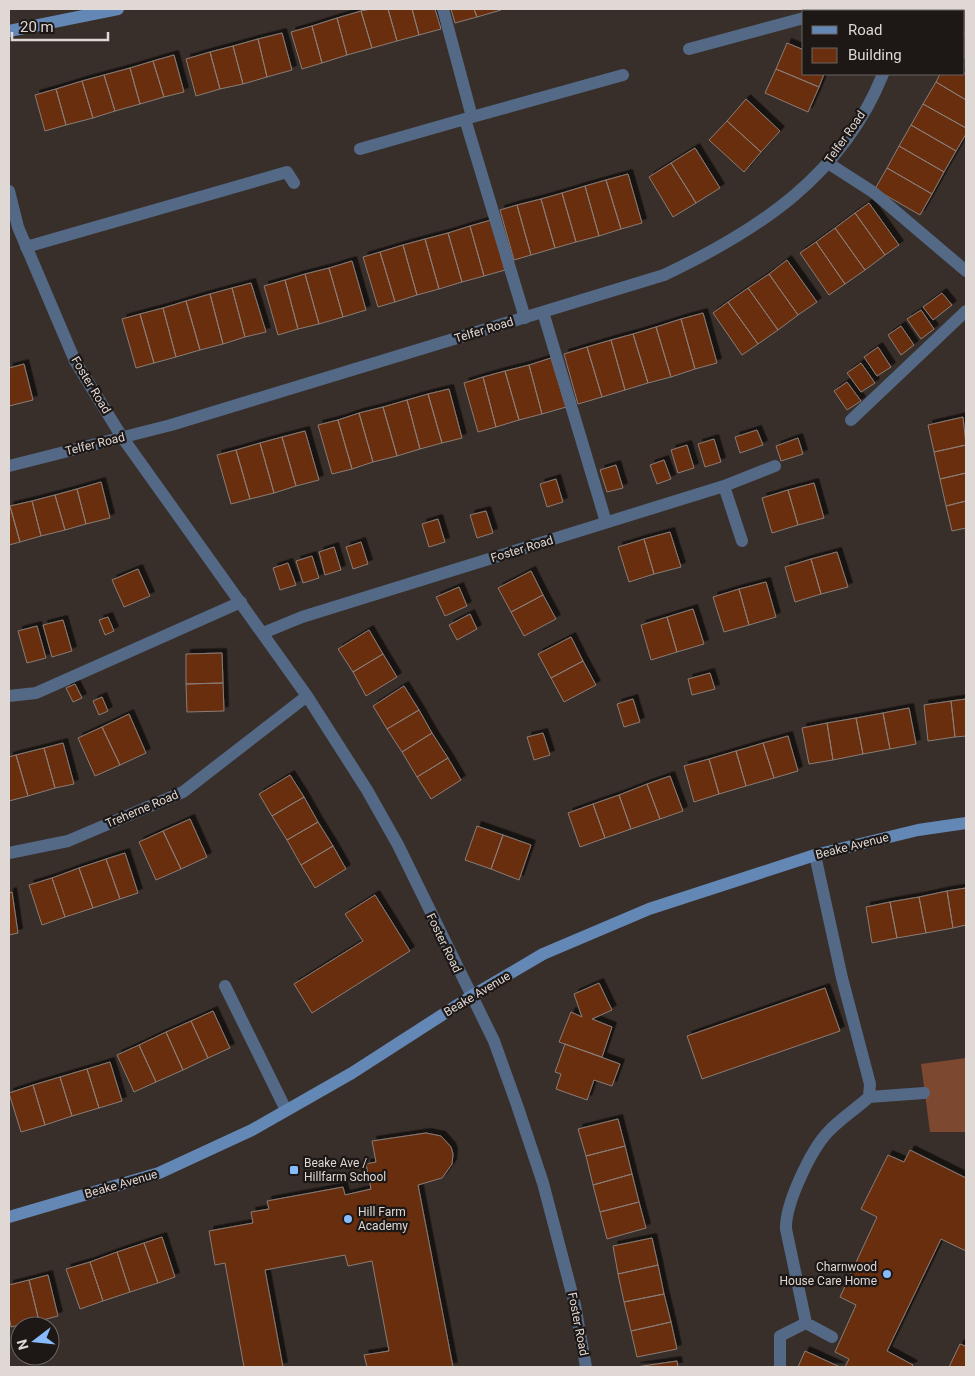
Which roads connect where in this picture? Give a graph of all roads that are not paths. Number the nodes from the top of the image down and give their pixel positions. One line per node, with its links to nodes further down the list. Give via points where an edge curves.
1 (118, 9): 4 (street)
2 (443, 9): 8 (street)
3 (802, 19): 5 (street)
4 (9, 31)
5 (689, 50)
6 (623, 74): 8 (street)
7 (883, 75): 10 (street, Telfer Road, via 851,133)
8 (469, 118): 9 (street); 18 (street)
9 (360, 149)
10 (828, 163): 15 (street, via 873,192); 17 (street, Telfer Road, via 767,217 718,249 664,275)
11 (294, 183): 14 (street, via 287,172)
12 (9, 191): 13 (street, Foster Road)
13 (13, 228): 14 (street, Foster Road)
14 (26, 247): 20 (street, Foster Road, via 75,362)
15 (966, 271)
16 (966, 311): 19 (street)
17 (543, 312): 18 (street, Telfer Road); 24 (street)
18 (525, 318): 20 (street, Telfer Road)
19 (851, 420)
20 (122, 437): 21 (street, Telfer Road); 26 (street, Foster Road)
21 (9, 466)
22 (776, 466): 23 (street, Foster Road)
23 (724, 486): 24 (street, Foster Road); 25 (street)
24 (606, 522): 27 (street, Foster Road, via 302,617)
25 (742, 541)
26 (241, 602): 27 (street, Foster Road); 28 (street, via 36,693)
27 (263, 633): 29 (street, Foster Road)
28 (9, 696)
29 (307, 696): 31 (street, Treherne Road, via 183,792 68,840); 34 (street, Foster Road, via 367,790 398,846)
30 (966, 823): 32 (street, Beake Avenue, via 918,830)
31 (9, 853)
32 (815, 855): 34 (street, Beake Avenue, via 641,912 543,954); 36 (street, via 870,1084)
33 (225, 986): 37 (street)
34 (470, 997): 37 (street, Beake Avenue, via 352,1073); 41 (street, Foster Road, via 494,1041 540,1174 575,1306)
35 (924, 1093): 36 (street)
36 (869, 1096): 39 (street, via 828,1132 788,1204 786,1229)
37 (286, 1110): 38 (street, Beake Avenue, via 252,1130 159,1173)
38 (9, 1217)
39 (806, 1323): 40 (street); 42 (street, via 780,1336)
40 (832, 1337)
41 (586, 1367)
42 (780, 1367)

